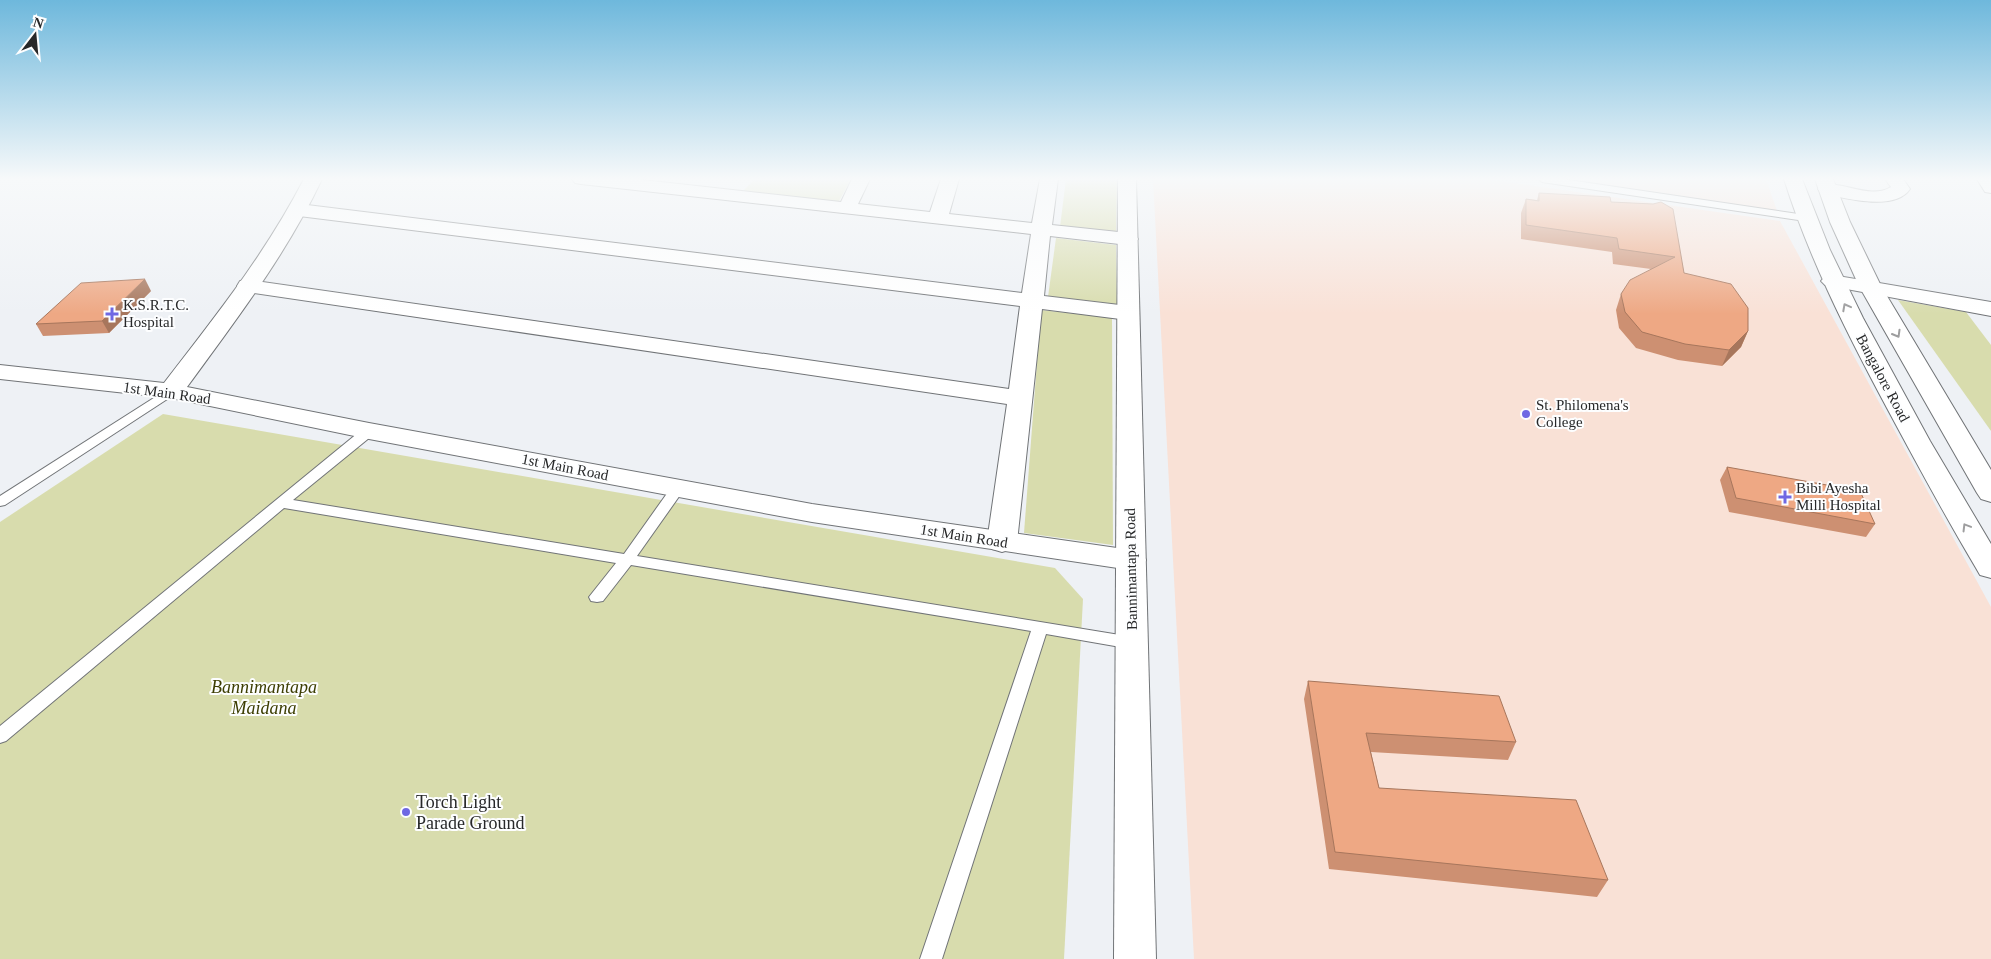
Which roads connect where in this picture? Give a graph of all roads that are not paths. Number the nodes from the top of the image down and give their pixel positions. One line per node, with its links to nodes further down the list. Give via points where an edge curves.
1 (290, 224): 11 (street)
2 (409, 224): 13 (street)
3 (987, 224): 8 (street)
4 (1042, 224): 8 (street)
5 (1128, 224): 9 (street, Bannimantapa Road)
6 (1807, 224): 10 (street, Bangalore Road)
7 (1841, 224): 12 (street)
8 (1041, 230): 9 (street); 13 (street)
9 (1128, 239): 14 (street, Bannimantapa Road)
10 (1832, 281): 12 (street); 27 (street, Bangalore Road, one-way to 10, via 1902,413)
11 (248, 286): 17 (street); 18 (street)
12 (1870, 286): 15 (street); 21 (street, one-way to 21)
13 (1032, 302): 14 (street); 18 (street)
14 (1128, 313): 26 (street, Bannimantapa Road)
15 (1987, 313)
16 (0, 372): 17 (street, 1st Main Road)
17 (171, 391): 19 (street, 1st Main Road); 22 (lane)
18 (1020, 398): 24 (street)
19 (369, 431): 20 (street, 1st Main Road); 23 (lane)
20 (678, 488): 24 (street, 1st Main Road, via 812,513); 25 (lane)
21 (1991, 493)
22 (0, 502)
23 (281, 503): 25 (lane); 31 (lane)
24 (1002, 542): 26 (street, 1st Main Road)
25 (627, 560): 28 (lane); 29 (lane)
26 (1131, 560): 30 (street, Bannimantapa Road)
27 (1991, 568)
28 (597, 597)
29 (1040, 627): 30 (lane); 32 (lane)
30 (1132, 644): 33 (street, Bannimantapa Road)
31 (0, 736)
32 (931, 959)
33 (1135, 959)

